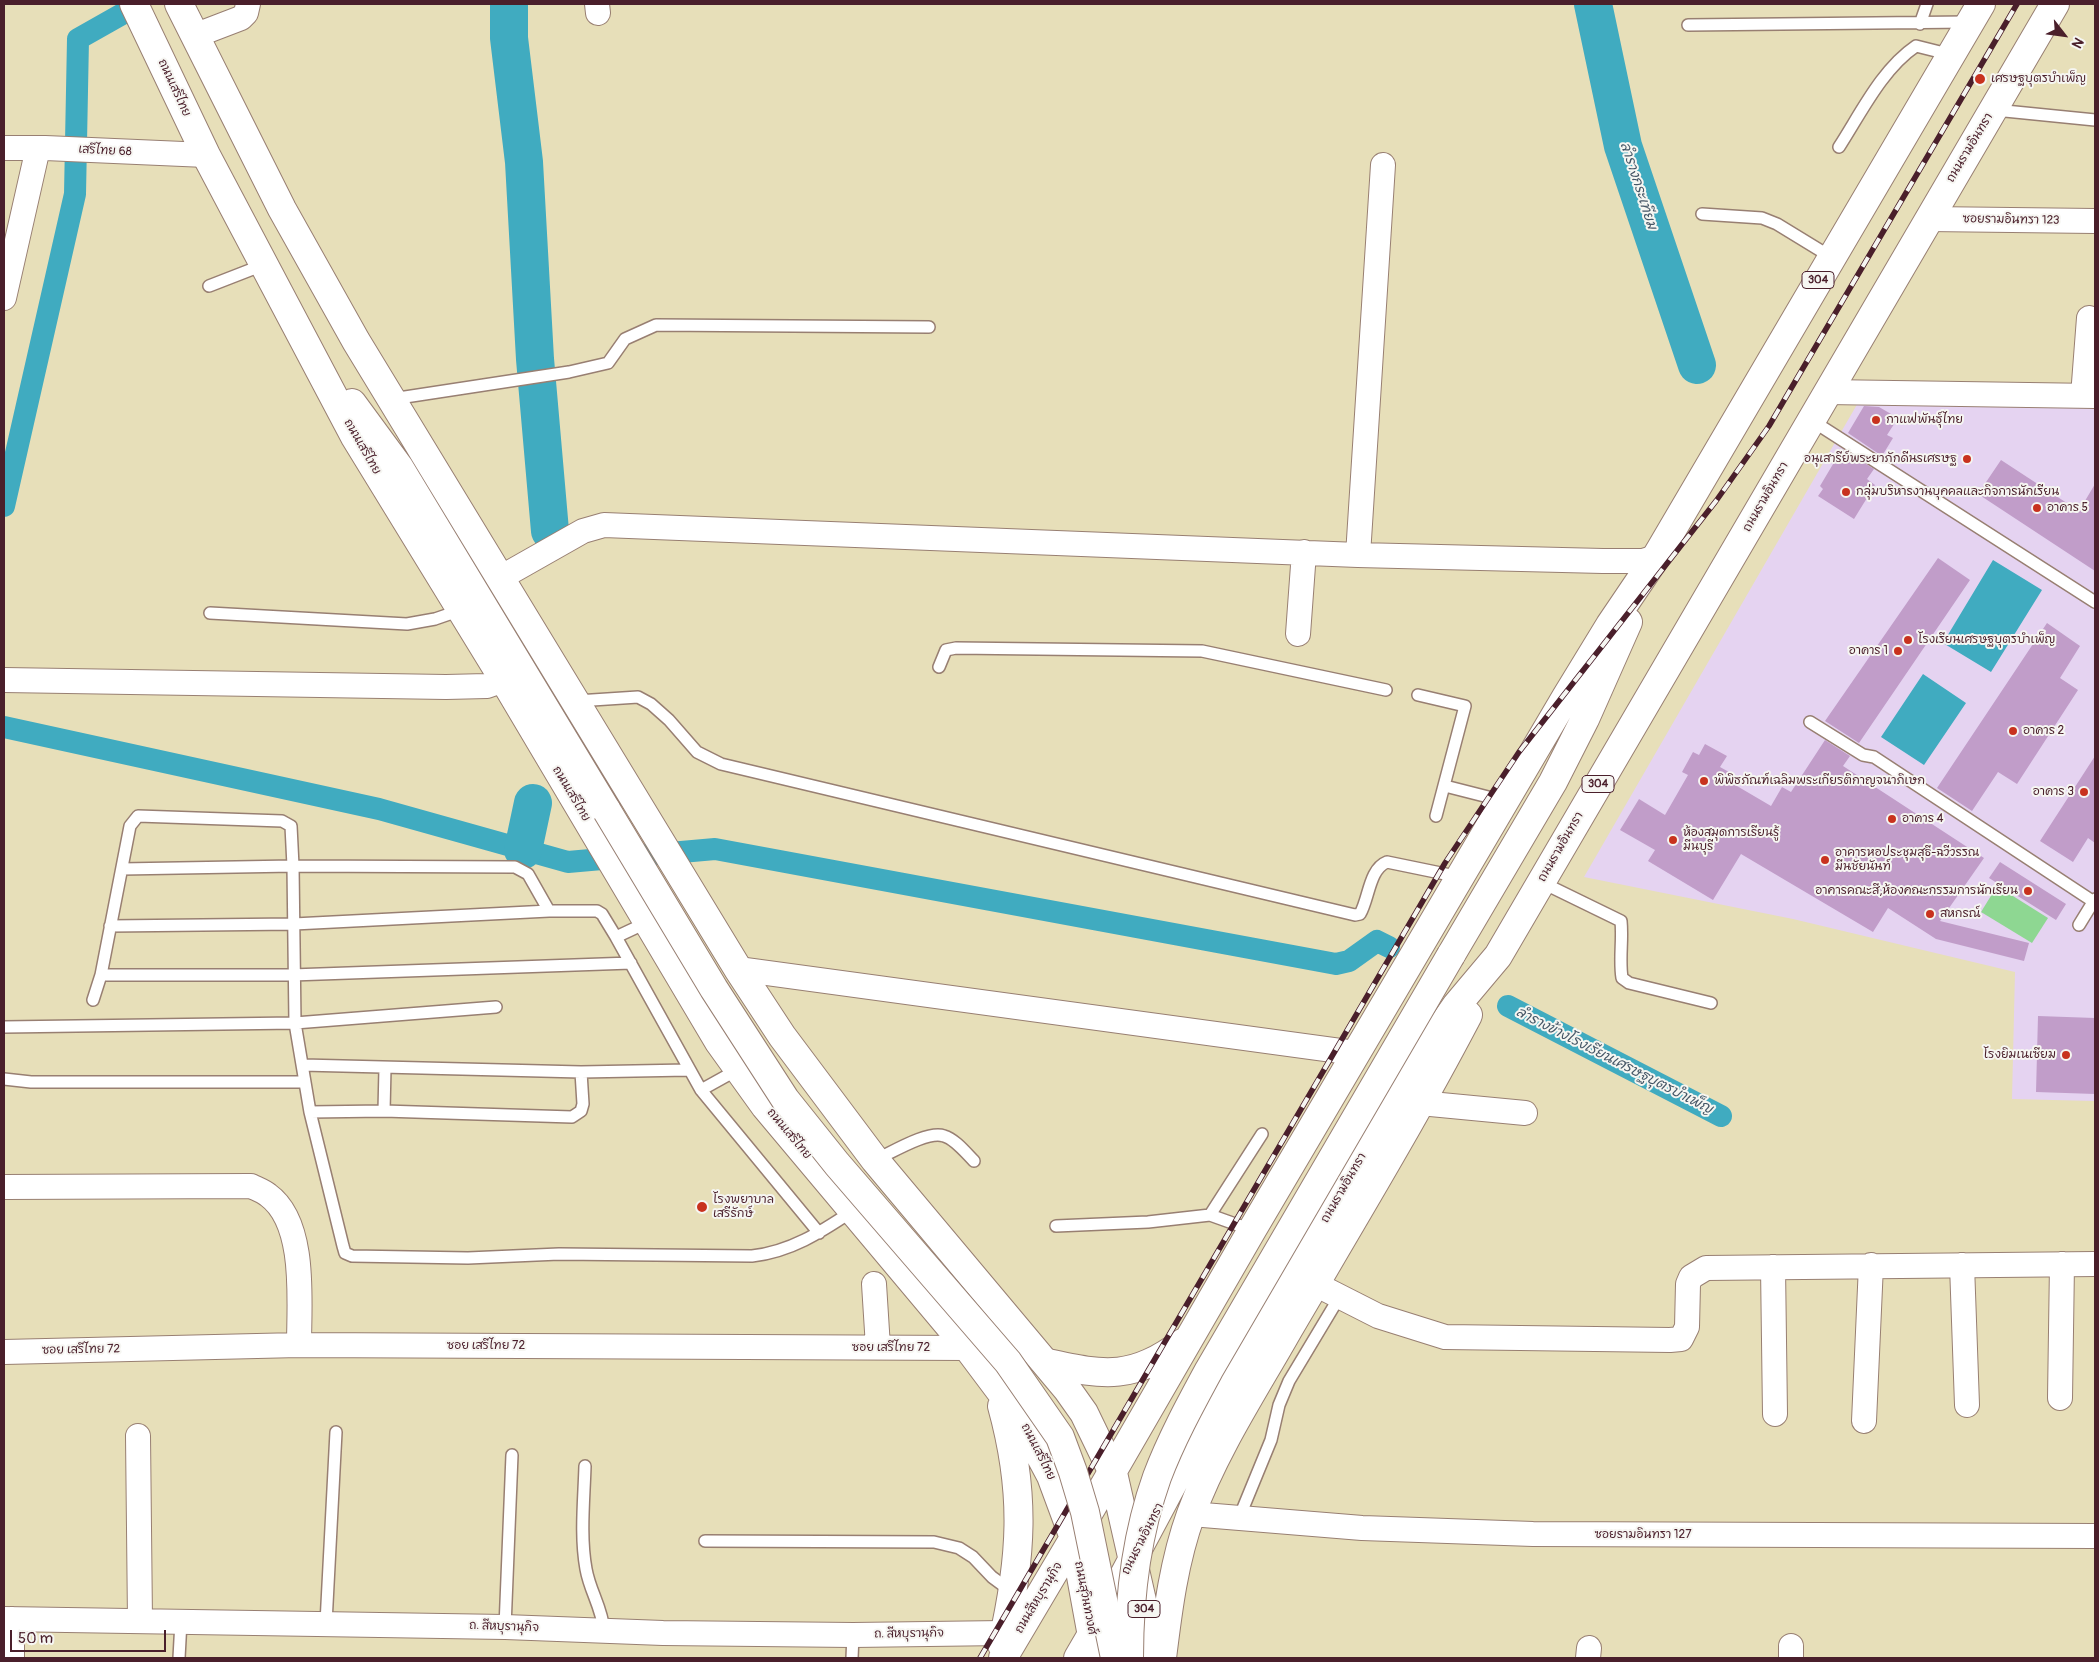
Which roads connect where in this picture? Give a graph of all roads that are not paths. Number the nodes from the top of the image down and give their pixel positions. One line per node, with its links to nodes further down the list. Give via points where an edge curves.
1 (134, 4): 15 (main road, ถนนเสรีไทย)
2 (248, 4): 6 (street, via 246,13 240,18)
3 (1927, 4): 8 (lane)
4 (2056, 4): 10 (main road, ถนนรามอินทรา / 304)
5 (1976, 13): 8 (lane); 9 (main road, 304)
6 (188, 22): 29 (main road, via 282,209)
7 (1688, 24): 8 (lane)
8 (1920, 24)
9 (1952, 55): 12 (lane, via 1916,46 1903,55 1882,80); 20 (main road, 304)
10 (1993, 110): 11 (lane); 18 (main road, ถนนรามอินทรา / 304)
11 (2095, 120)
12 (1839, 147)
13 (4, 148): 14 (street, เสรีไทย 68)
14 (41, 148): 15 (street, เสรีไทย 68); 23 (street)
15 (206, 155): 21 (main road, ถนนเสรีไทย)
16 (1383, 165): 32 (street)
17 (1702, 214): 20 (lane, via 1762,218)
18 (1928, 219): 19 (street, ซอยรามอินทรา 123); 27 (main road, ถนนรามอินทรา / 304)
19 (2095, 221)
20 (1831, 257): 33 (main road, 304)
21 (263, 265): 22 (lane); 26 (main road, ถนนเสรีไทย)
22 (209, 286)
23 (4, 298)
24 (2088, 318): 28 (street)
25 (929, 327): 29 (lane, via 656,325 625,339 608,363)
26 (316, 361): 36 (main road, ถนนเสรีไทย, via 355,437); 140 (main road, bridge, via 360,412 399,467 714,989 786,1099 1008,1362 1060,1437 1085,1512)
27 (1827, 392): 28 (street); 30 (main road, ถนนรามอินทรา / 304)
28 (2089, 396)
29 (392, 399): 34 (main road)
30 (1811, 420): 35 (lane); 52 (main road, ถนนรามอินทรา / 304)
31 (1304, 552): 32 (street); 34 (street, via 604,525 583,530); 38 (street)
32 (1358, 555): 33 (street, via 1613,561 1642,561)
33 (1656, 557): 47 (main road, 304, via 1610,625); 141 (main road, bridge, via 1602,684 1561,767 1208,1370 1182,1422 1157,1477 1144,1517 1134,1568)
34 (500, 578): 44 (main road)
35 (2095, 602)
36 (460, 610): 37 (lane, via 408,624); 41 (main road, ถนนเสรีไทย)
37 (210, 613)
38 (1298, 634)
39 (939, 667): 42 (lane, via 946,650 956,648 1202,651)
40 (4, 680): 41 (street, via 446,687 487,686)
41 (504, 680): 55 (main road, ถนนเสรีไทย)
42 (1386, 690)
43 (1418, 695): 46 (lane, via 1465,706)
44 (576, 701): 51 (lane, via 638,698 651,704 669,720 697,752 721,764 1355,915 1360,914 1363,908 1376,870 1388,862); 62 (main road)
45 (1810, 722): 53 (lane, via 1863,755 1874,757)
46 (1445, 786): 47 (lane); 48 (lane)
47 (1504, 801): 51 (main road, 304)
48 (1436, 816)
49 (293, 866): 50 (lane); 50 (lane, via 291,826 288,822 138,816 130,826); 54 (lane, via 515,867 528,874); 56 (lane)
50 (122, 869): 58 (lane)
51 (1460, 877): 70 (main road, 304)
52 (1541, 882): 60 (main road, ถนนรามอินทรา / 304); 66 (lane, via 1621,921 1623,941 1619,962 1622,978 1648,988)
53 (2094, 901): 57 (lane)
54 (549, 911): 56 (lane); 59 (lane, via 597,911)
55 (648, 922): 59 (lane); 74 (main road, ถนนเสรีไทย)
56 (294, 924): 58 (lane); 64 (lane)
57 (2079, 924)
58 (110, 926): 63 (lane)
59 (616, 938): 61 (lane)
60 (1498, 956): 79 (main road); 90 (main road, ถนนรามอินทรา / 304, via 1456,1006 1418,1062)
61 (630, 963): 64 (lane); 73 (lane)
62 (738, 969): 70 (street); 83 (main road, via 782,1036)
63 (101, 975): 64 (lane); 65 (lane)
64 (292, 975): 68 (lane)
65 (93, 1000)
66 (1711, 1003)
67 (496, 1008): 68 (lane)
68 (294, 1023): 69 (lane); 71 (lane)
69 (4, 1026)
70 (1355, 1053): 88 (main road, 304)
71 (303, 1066): 72 (lane); 77 (lane)
72 (385, 1068): 75 (lane); 80 (lane)
73 (688, 1070): 75 (lane); 78 (lane)
74 (737, 1070): 78 (lane); 85 (main road, ถนนเสรีไทย)
75 (582, 1072): 80 (lane, via 583,1104 581,1111 572,1117)
76 (4, 1079): 77 (lane, via 31,1082)
77 (306, 1082): 81 (lane)
78 (700, 1090): 95 (lane)
79 (1420, 1103): 82 (street); 102 (main road)
80 (384, 1111): 81 (lane)
81 (310, 1112): 95 (lane, via 345,1253 352,1256 752,1256 782,1250)
82 (1525, 1113)
83 (849, 1124): 85 (main road, via 834,1152 820,1157); 86 (main road)
84 (1262, 1134): 92 (lane)
85 (806, 1155): 91 (main road, ถนนเสรีไทย)
86 (875, 1160): 87 (lane, via 937,1134 946,1136); 109 (main road)
87 (974, 1161)
88 (1279, 1185): 90 (main road); 94 (main road, 304)
89 (4, 1188): 105 (street, via 251,1186 269,1195 284,1214 296,1246)
90 (1330, 1211): 125 (main road, ถนนรามอินทรา / 304, via 1200,1433)
91 (851, 1212): 95 (lane); 107 (main road, ถนนเสรีไทย)
92 (1210, 1215): 93 (lane, via 1148,1222); 94 (lane)
93 (1056, 1226)
94 (1252, 1230): 104 (main road, 304)
95 (819, 1233)
96 (2062, 1264): 97 (street); 98 (street); 111 (street)
97 (2095, 1264)
98 (1962, 1265): 99 (street); 112 (street)
99 (1871, 1266): 100 (street); 114 (street)
100 (1773, 1267): 103 (street, via 1706,1268 1695,1274 1688,1284 1686,1332 1681,1339 1674,1340 1445,1337 1378,1316); 113 (street)
101 (874, 1284): 106 (street)
102 (1315, 1284): 103 (street); 120 (main road, via 1218,1452)
103 (1340, 1296): 121 (lane, via 1279,1405 1271,1440)
104 (1188, 1340): 109 (main road, via 1161,1359 1126,1372 1086,1372); 119 (main road, 304)
105 (299, 1346): 106 (street, ซอย เสรีไทย 72); 108 (street, ซอย เสรีไทย 72)
106 (878, 1347): 107 (street, ซอย เสรีไทย 72)
107 (968, 1348): 110 (main road, ถนนเสรีไทย)
108 (4, 1352)
109 (1047, 1363): 119 (main road, via 1084,1413)
110 (995, 1382): 123 (main road, ถนนเสรีไทย, via 1036,1445); 126 (main road, via 1013,1446 1018,1487 1018,1562)
111 (2060, 1398)
112 (1967, 1405)
113 (1775, 1414)
114 (1864, 1421)
115 (336, 1432): 130 (lane)
116 (138, 1436): 128 (street)
117 (512, 1454): 131 (lane)
118 (585, 1466): 132 (lane, via 584,1554 587,1572 603,1614)
119 (1113, 1473): 123 (main road, 304); 125 (main road, 304)
120 (1191, 1514): 121 (street, ซอยรามอินทรา 127); 143 (main road, via 1171,1592)
121 (1239, 1518): 122 (street, ซอยรามอินทรา 127, via 1362,1528 1533,1534)
122 (2095, 1536)
123 (1074, 1538): 134 (main road, ถนนสุวินทวงศ์); 135 (main road, ถนนสีหบุรานุกิจ)
124 (705, 1540): 126 (lane, via 934,1542 959,1548)
125 (1133, 1559): 134 (main road, ถนนรามอินทรา / 304); 142 (main road, 304)
126 (1013, 1592): 135 (main road)
127 (8, 1619): 128 (street, ถ. สีหบุรานุกิจ); 136 (street)
128 (140, 1621): 129 (street, ถ. สีหบุรานุกิจ)
129 (181, 1621): 130 (street, ถ. สีหบุรานุกิจ); 137 (lane)
130 (326, 1624): 131 (street, ถ. สีหบุรานุกิจ)
131 (505, 1626): 132 (street, ถ. สีหบุรานุกิจ)
132 (604, 1631): 133 (street, ถ. สีหบุรานุกิจ)
133 (853, 1635): 135 (street, ถ. สีหบุรานุกิจ); 138 (lane)
134 (1094, 1646): 139 (main road)
135 (1002, 1650)
136 (12, 1658)
137 (180, 1658)
138 (852, 1658)
139 (1078, 1658)
140 (1115, 1658)
141 (1129, 1658)
142 (1155, 1658)
143 (1162, 1658)

